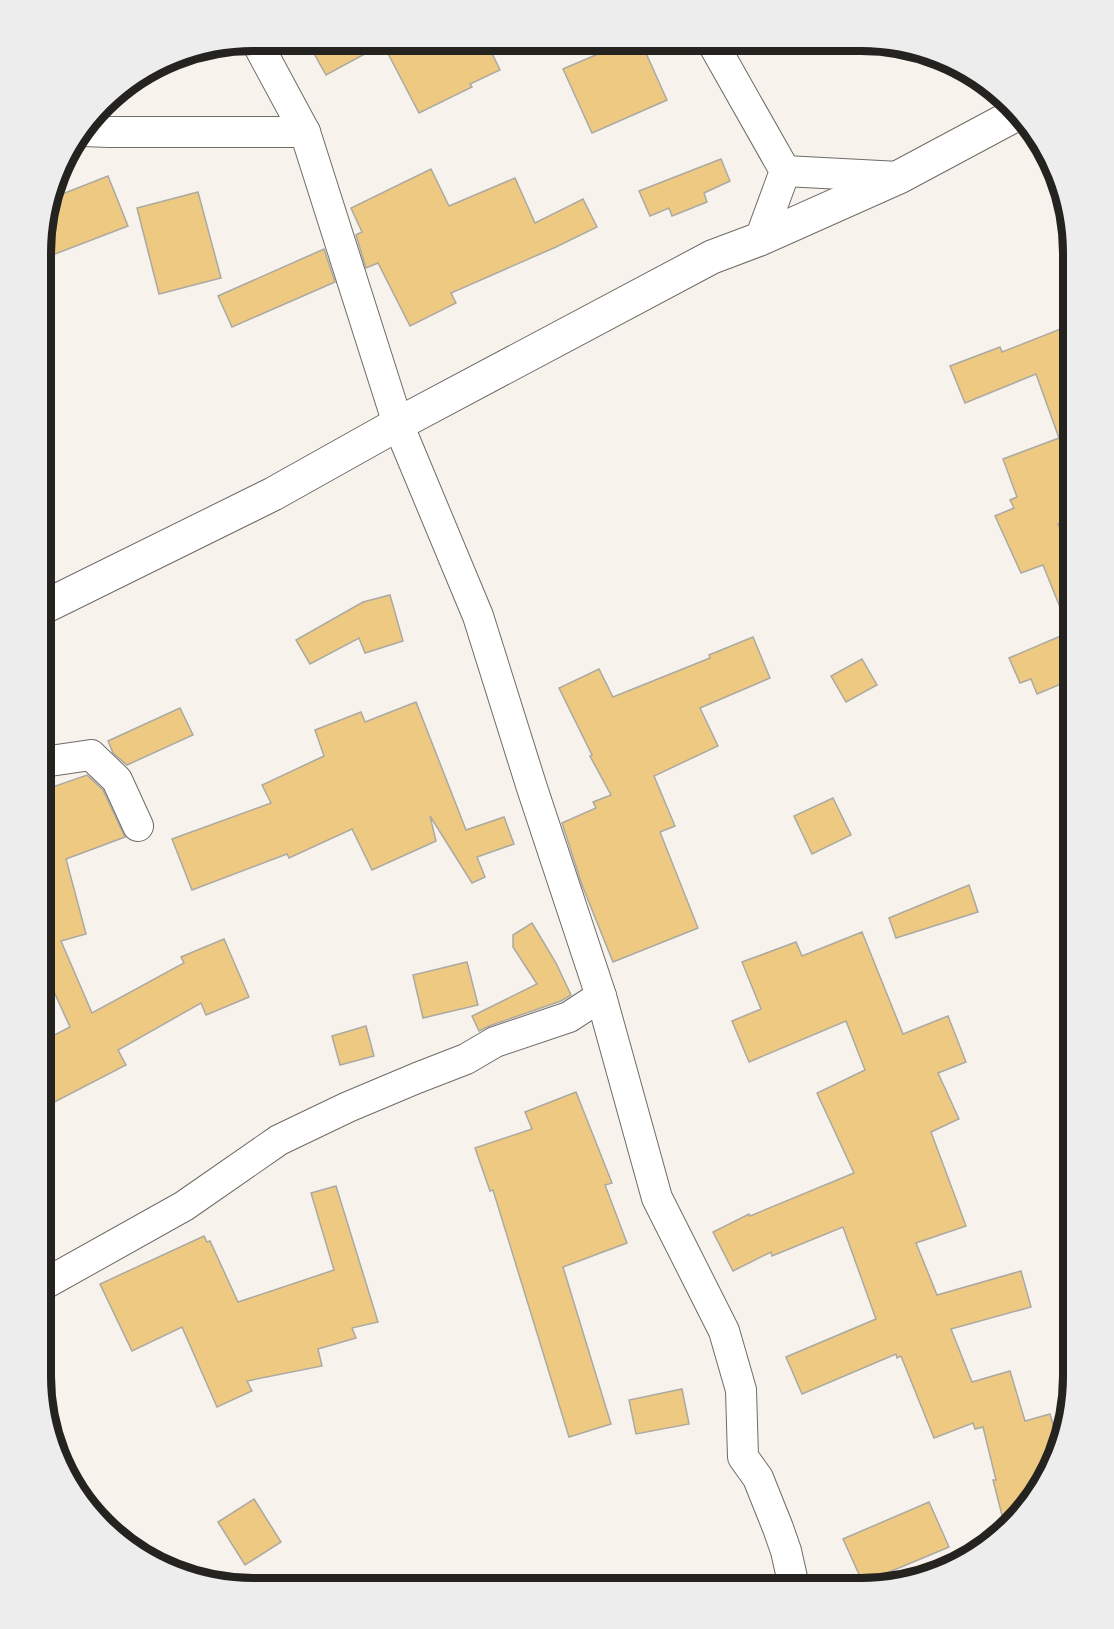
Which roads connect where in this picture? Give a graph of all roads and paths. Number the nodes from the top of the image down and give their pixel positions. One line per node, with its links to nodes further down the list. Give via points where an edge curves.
1 (262, 51): 5 (street)
2 (717, 51): 6 (street)
3 (1010, 117): 7 (street)
4 (92, 131): 5 (street)
5 (305, 132): 9 (street)
6 (785, 171): 7 (street); 8 (street)
7 (899, 177): 8 (street)
8 (760, 239): 9 (street, via 712,257)
9 (398, 424): 10 (street, via 273,494); 13 (street, via 478,616)
10 (51, 604)
11 (51, 760): 12 (street, via 91,755 117,780)
12 (138, 826)
13 (601, 996): 14 (street, via 569,1017 495,1042 466,1059 279,1140 184,1206); 15 (street, via 657,1198 724,1331 741,1390 743,1457 758,1478 778,1528)
14 (51, 1280)
15 (791, 1578)

